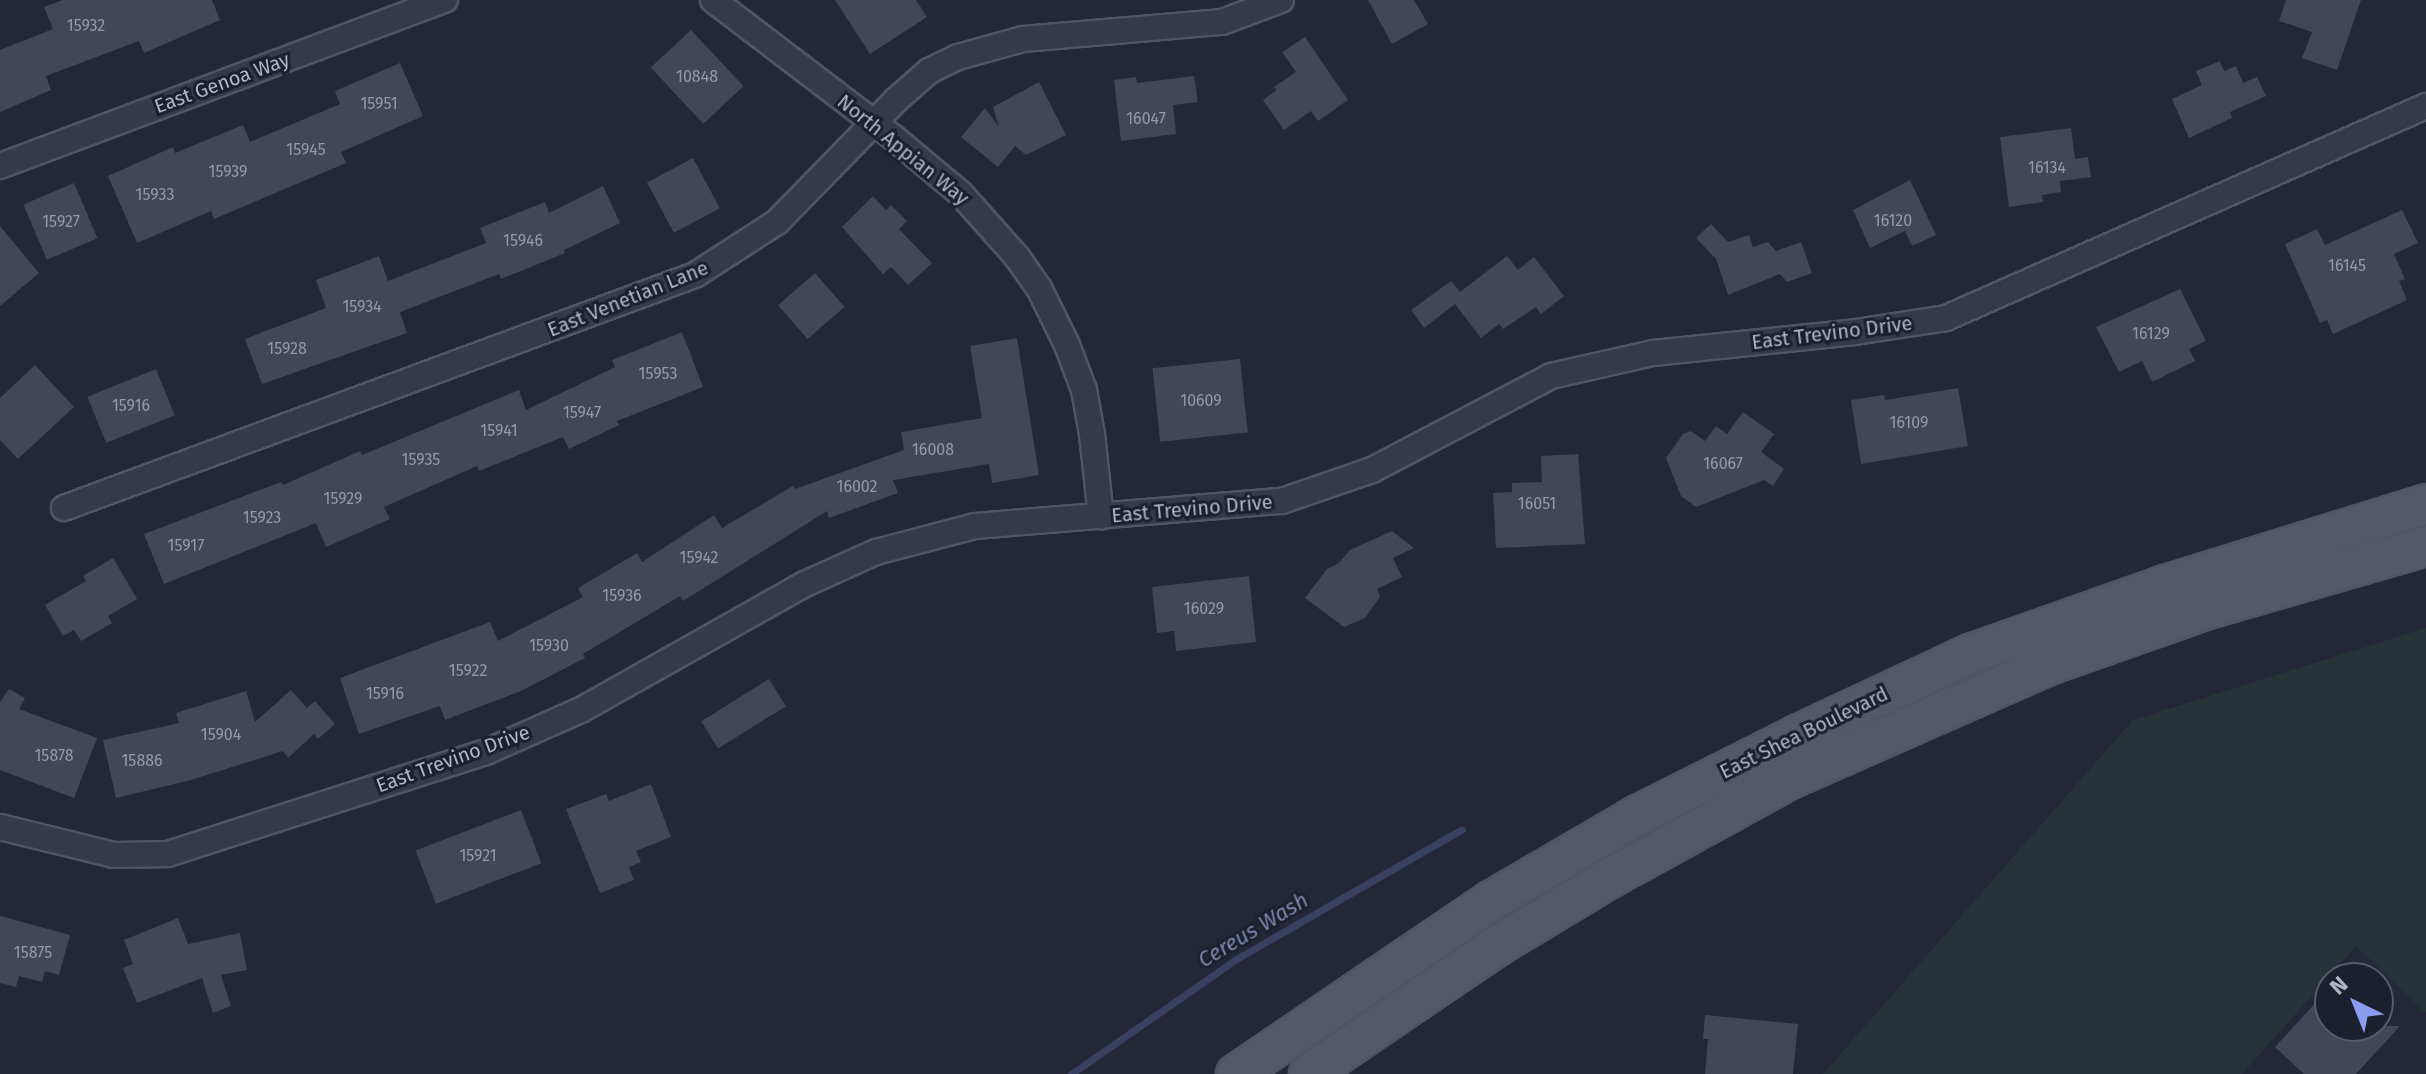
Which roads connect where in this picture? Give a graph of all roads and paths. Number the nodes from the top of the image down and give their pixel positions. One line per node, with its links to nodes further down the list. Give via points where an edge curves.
1 (445, 0): 6 (street, East Genoa Way)
2 (713, 0): 5 (street, North Appian Way)
3 (1281, 0): 5 (street, East Venetian Lane, via 1222,22 991,45 929,71)
4 (2426, 106): 9 (street, East Trevino Drive, via 1946,318 1653,353 1551,376 1372,470 1282,501)
5 (873, 123): 8 (street, East Venetian Lane, via 777,222 695,275); 9 (street, North Appian Way, via 961,194 1039,288 1084,390)
6 (0, 166)
7 (2426, 504): 12 (main road, East Shea Boulevard, via 2165,585 1970,654 1638,815 1492,900)
8 (64, 508)
9 (1101, 517): 11 (street, East Trevino Drive, via 975,526 876,552 805,584 581,710 499,746 168,854 114,855)
10 (2426, 546): 13 (main road, East Shea Boulevard, via 2208,609 2061,660 1870,742 1788,780 1610,878)
11 (0, 827)
12 (1374, 978): 13 (main road); 14 (main road, East Shea Boulevard)
13 (1398, 1012): 15 (main road, East Shea Boulevard)
14 (1236, 1074)
15 (1309, 1074)

